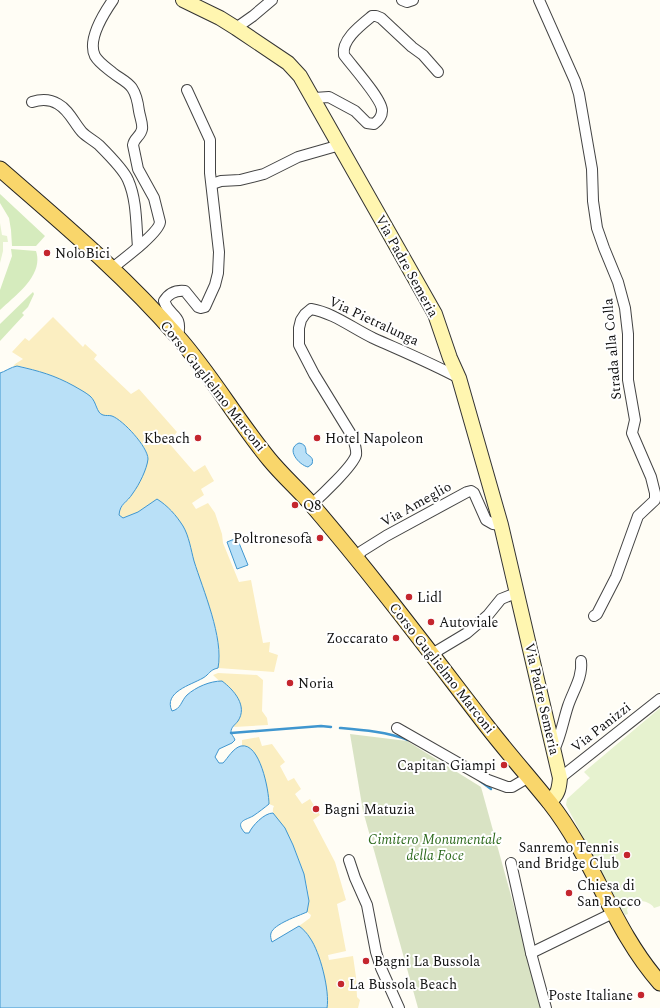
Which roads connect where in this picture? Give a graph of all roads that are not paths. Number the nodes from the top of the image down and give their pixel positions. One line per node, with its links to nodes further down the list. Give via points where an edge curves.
1 (113, 0): 15 (street, via 95,34 94,53 102,64 129,84 134,92 142,128 133,145 138,170 154,198 160,222)
2 (183, 0): 7 (main road, Via Padre Semeria)
3 (272, 0): 7 (street)
4 (402, 0): 5 (street)
5 (413, 0)
6 (539, 0): 23 (street, Strada alla Colla, via 579,94 592,170 596,222 625,308 628,380 635,420 632,433 651,477 655,494 655,500 638,516 616,577)
7 (236, 28): 10 (main road, Via Padre Semeria, via 288,63)
8 (438, 72): 10 (street, via 423,55 381,18 372,16 346,41 343,50 344,55 378,98 382,111 378,121 374,124 367,123 355,111 329,97)
9 (187, 90): 14 (street, via 210,140)
10 (314, 98): 12 (main road, Via Padre Semeria)
11 (32, 102): 15 (street, via 46,99 59,104 83,133 98,144 128,178 133,197)
12 (340, 145): 14 (street, via 298,157 264,174); 18 (main road, Via Padre Semeria, via 435,314)
13 (0, 169): 16 (main road, Corso Guglielmo Marconi)
14 (212, 184): 17 (street, via 219,252 218,273 205,307 198,307 185,291 172,292 165,298 165,305 178,319)
15 (138, 247): 16 (street)
16 (111, 269): 17 (main road, Corso Guglielmo Marconi)
17 (178, 336): 19 (main road, Corso Guglielmo Marconi, via 219,389 252,438)
18 (459, 378): 19 (street, Via Pietralunga, via 371,337 333,316 311,309 305,314 299,328 299,345 352,436 356,455 340,477); 20 (main road, Via Padre Semeria)
19 (311, 504): 21 (main road, Corso Guglielmo Marconi)
20 (501, 525): 21 (street, Via Ameglio, via 486,520 471,491 365,549); 22 (main road, Via Padre Semeria)
21 (356, 558): 24 (main road, Corso Guglielmo Marconi)
22 (516, 593): 24 (street, via 501,599 468,633); 28 (main road, Via Padre Semeria)
23 (594, 616)
24 (432, 654): 29 (main road, Corso Guglielmo Marconi)
25 (581, 661): 28 (street, via 581,673)
26 (660, 699): 30 (street, Via Panizzi)
27 (397, 728): 29 (street, via 488,780 512,787)
28 (554, 750): 30 (main road, Via Padre Semeria)
29 (529, 777): 31 (main road, Corso Guglielmo Marconi)
30 (560, 778): 31 (main road, Via Padre Semeria, via 558,792)
31 (549, 802): 34 (main road, Corso Guglielmo Marconi, via 586,859)
32 (349, 860): 37 (street, via 367,905 381,968)
33 (511, 863): 35 (street)
34 (613, 913): 35 (street); 36 (main road, Corso Guglielmo Marconi, via 634,950)
35 (531, 953): 38 (street)
36 (660, 983)
37 (399, 1008)
38 (546, 1008)

